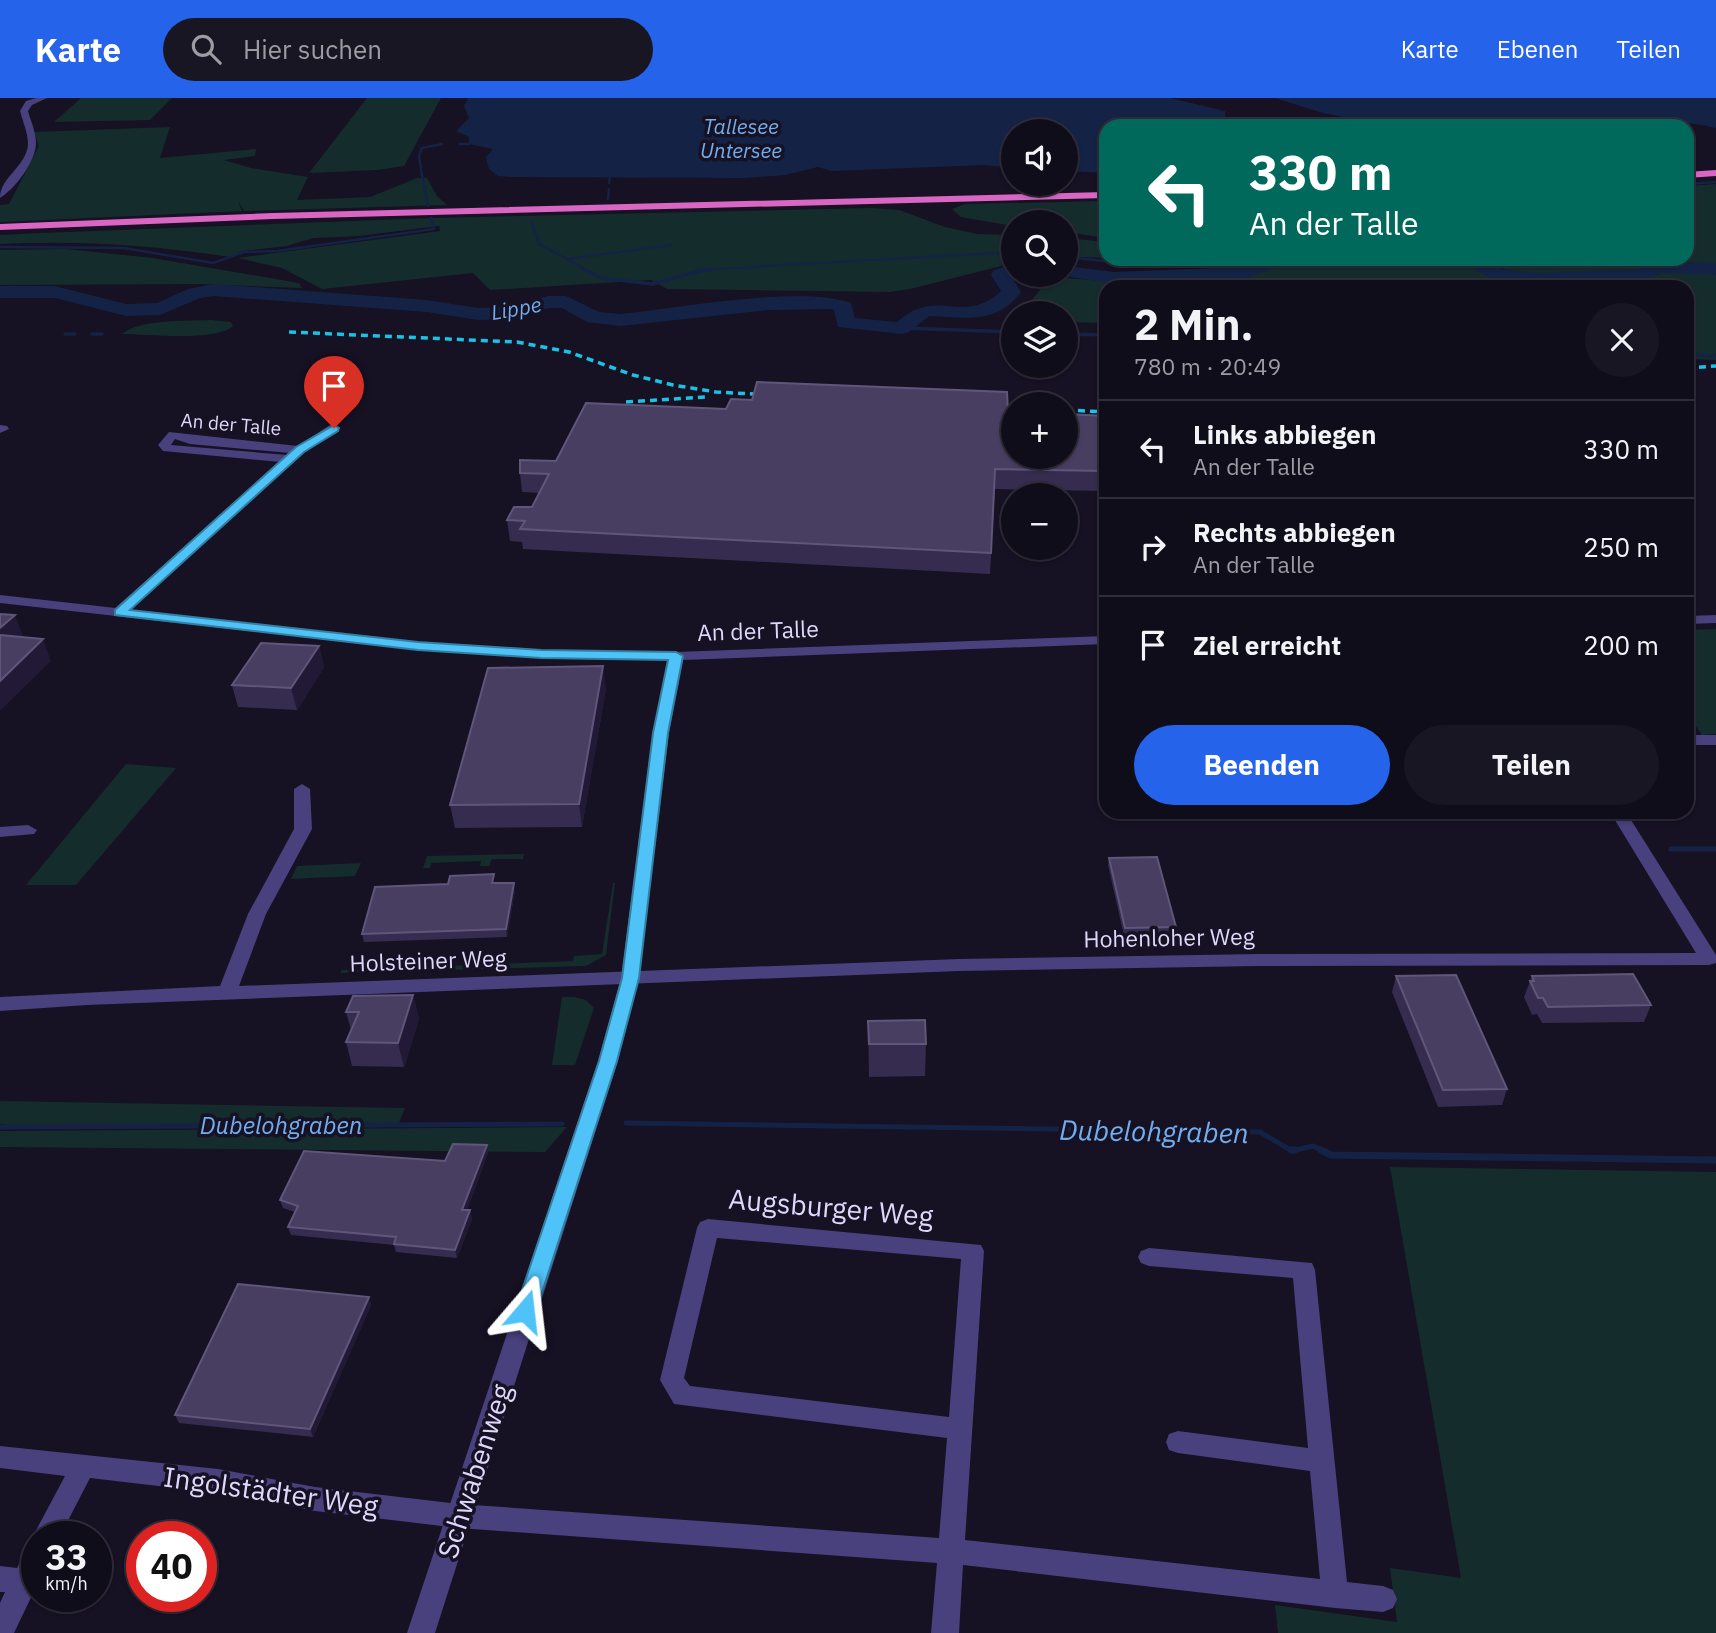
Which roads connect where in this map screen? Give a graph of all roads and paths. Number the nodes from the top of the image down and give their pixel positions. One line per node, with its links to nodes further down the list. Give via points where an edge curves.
1 (43, 98): 4 (street, via 29,103 24,111 33,143 20,171)
2 (1716, 173): 3 (highway)
3 (1694, 175)
4 (0, 195)
5 (1099, 195): 6 (highway, via 320,214)
6 (0, 227)
7 (334, 428): 9 (street, An der Talle)
8 (170, 438): 9 (street, An der Talle, via 164,445 167,448)
9 (295, 454): 11 (street, An der Talle)
10 (0, 599): 11 (street, An der Talle)
11 (119, 612): 15 (street, An der Talle, via 432,647)
12 (1716, 619): 13 (street)
13 (1694, 620)
14 (1099, 640): 15 (street, An der Talle)
15 (676, 656): 23 (street, Schwabenweg, via 661,733)
16 (1694, 740): 17 (street)
17 (1716, 740)
18 (302, 789): 24 (street, via 303,829 257,914)
19 (1622, 819): 22 (street, Hohenloher Weg)
20 (28, 830): 21 (street)
21 (0, 832)
22 (1712, 959): 23 (street, Hohenloher Weg, via 959,965)
23 (630, 978): 24 (street, Holsteiner Weg); 32 (street, Schwabenweg, via 608,1061)
24 (227, 993): 25 (street, Holsteiner Weg)
25 (0, 1004)
26 (1149, 1257): 30 (street, via 1304,1270)
27 (960, 1429): 27 (street, Augsburger Weg, via 972,1251 708,1228 672,1380 683,1395); 34 (street, Augsburger Weg)
28 (1178, 1442): 30 (street)
29 (0, 1457): 31 (street, Ingolstädter Weg)
30 (1321, 1461): 36 (street)
31 (83, 1466): 32 (street, Ingolstädter Weg); 33 (street)
32 (459, 1516): 34 (street); 39 (street, Schwabenweg)
33 (54, 1521)
34 (951, 1551): 36 (street); 40 (street, Augsburger Weg)
35 (11, 1580): 38 (street, via 18,1598)
36 (1335, 1595): 37 (street)
37 (1383, 1599)
38 (0, 1633)
39 (421, 1633)
40 (945, 1633)

